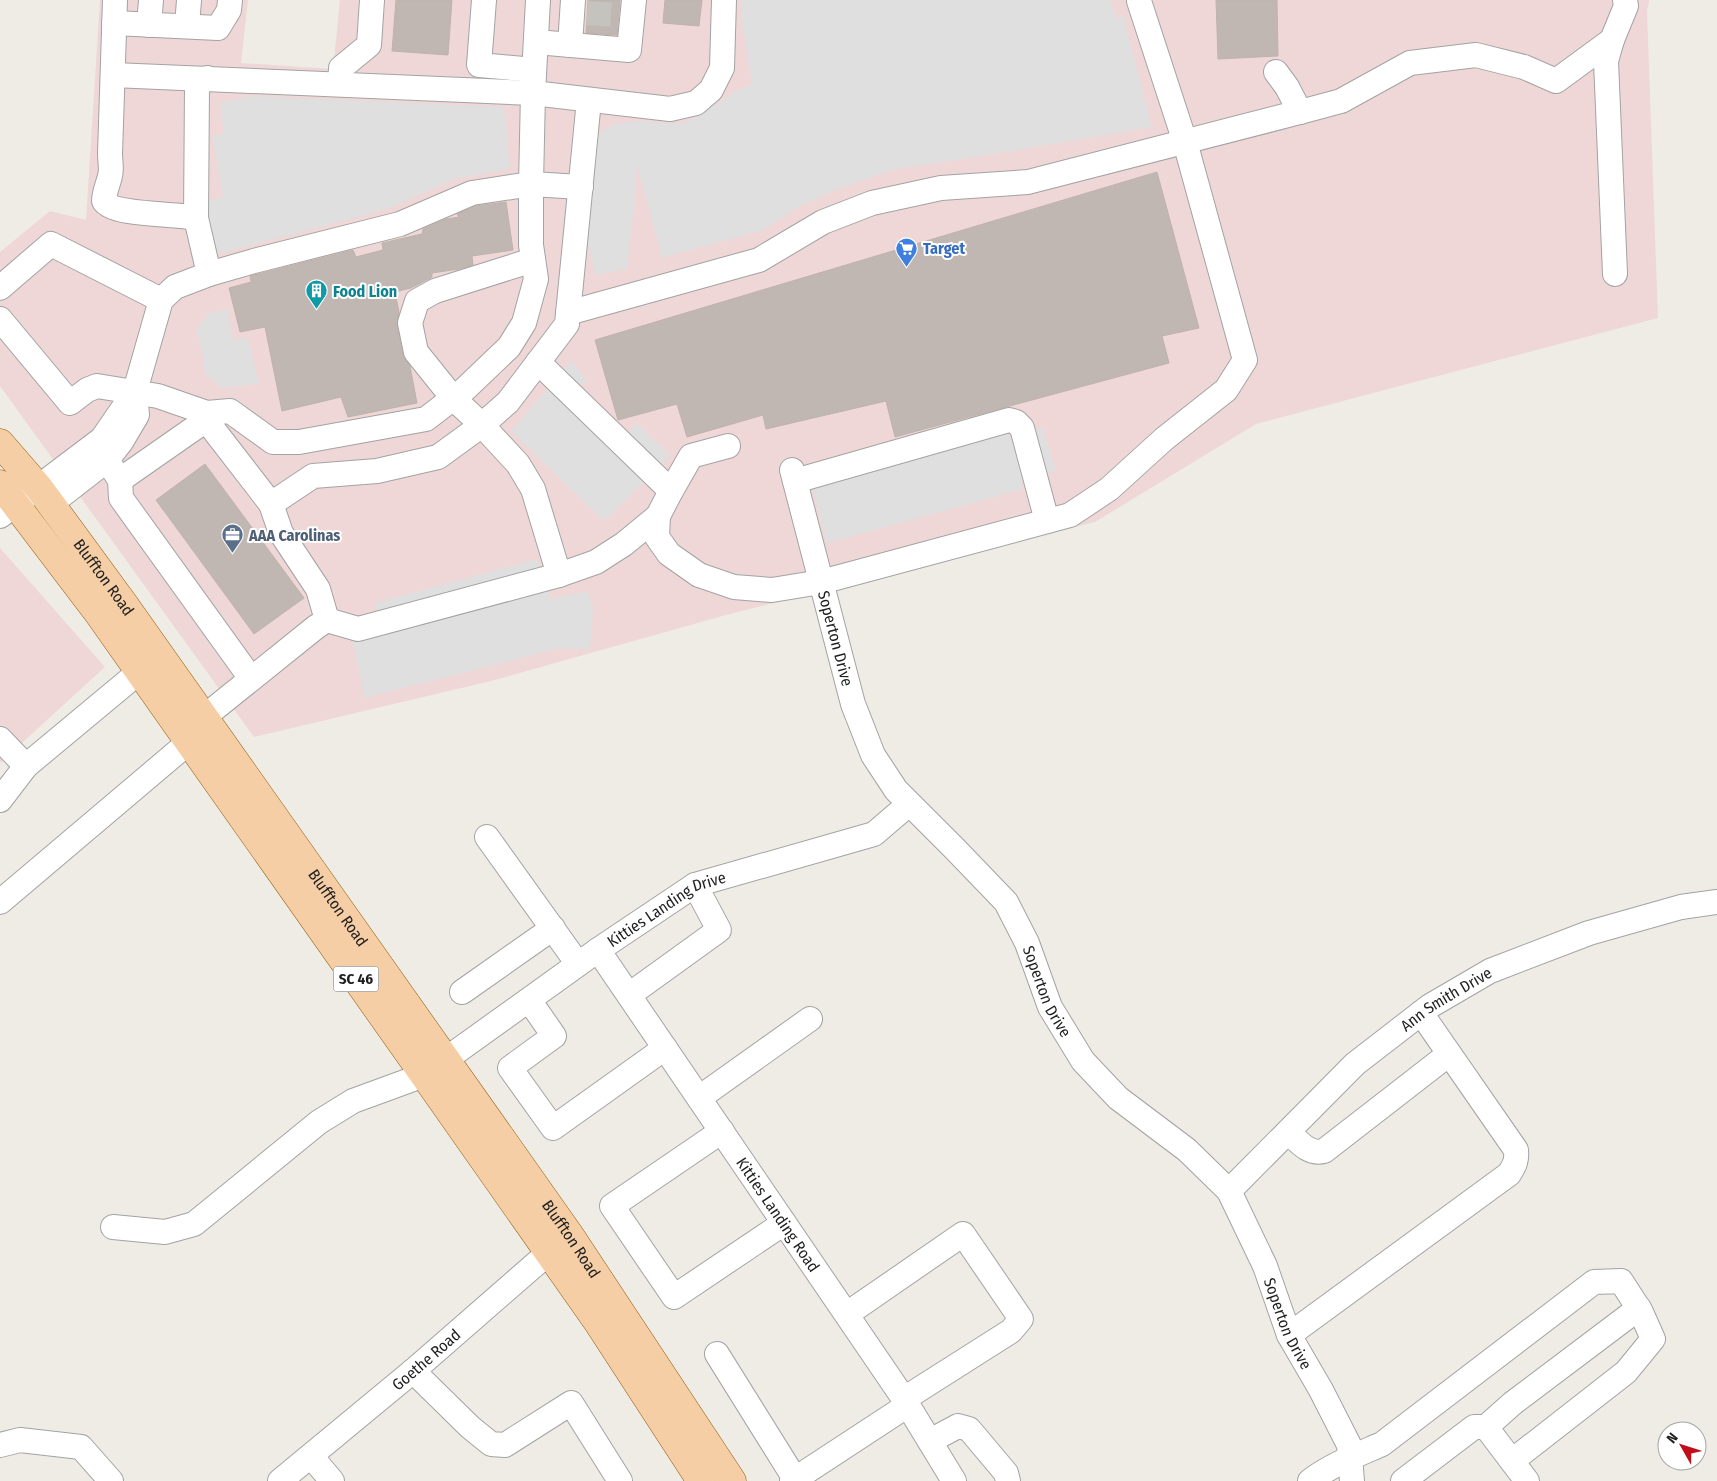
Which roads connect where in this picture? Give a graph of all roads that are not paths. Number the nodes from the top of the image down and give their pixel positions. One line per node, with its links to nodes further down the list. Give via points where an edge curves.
1 (151, 0): 13 (street)
2 (189, 0): 14 (street)
3 (230, 0): 14 (street, via 229,10 218,28)
4 (372, 0): 22 (street, via 369,45 341,68)
5 (484, 0): 21 (street, via 479,65)
6 (538, 0): 16 (street)
7 (724, 0): 23 (street, via 722,68 711,90 696,103 670,109)
8 (1139, 0): 25 (street)
9 (1625, 0): 15 (street, via 1626,6)
10 (577, 8): 17 (street)
11 (628, 10): 17 (street, via 629,50)
12 (115, 11): 13 (street); 19 (street)
13 (149, 24): 14 (street)
14 (187, 26)
15 (1612, 40): 24 (street, via 1556,81 1524,67 1476,55 1410,63 1341,102); 31 (street, via 1606,61)
16 (536, 42): 17 (street); 21 (street)
17 (570, 45)
18 (1276, 72): 24 (street)
19 (114, 75): 20 (street); 28 (street, via 111,170 104,201 107,206 118,210)
20 (207, 78): 22 (street); 28 (street, via 197,86)
21 (534, 81): 22 (street); 23 (street); 26 (street)
22 (340, 84)
23 (589, 100): 27 (street)
24 (1300, 112): 25 (street)
25 (1186, 142): 34 (street, via 1028,182 942,188 872,203 823,222 759,260); 50 (street, via 1245,360 1226,390 1164,439 1109,489 1070,515)
26 (531, 184): 27 (street); 29 (street); 30 (street, via 472,193 400,224)
27 (581, 188): 34 (street)
28 (196, 218): 30 (street)
29 (533, 260): 38 (street, via 536,279 524,323 509,347); 38 (street, via 435,291 418,301 410,323 416,352)
30 (209, 274): 33 (street, via 175,287)
31 (1616, 274)
32 (0, 288): 33 (street, via 52,244)
33 (161, 300): 37 (street)
34 (568, 313): 36 (street, via 567,324)
35 (0, 319): 37 (street, via 70,403 98,386)
36 (538, 362): 40 (street, via 508,402); 46 (street)
37 (135, 391): 39 (street); 43 (street, via 137,415); 45 (street, via 102,439)
38 (453, 398): 39 (street, via 426,419 299,442 273,442 230,411); 40 (street)
39 (207, 413): 44 (street, via 196,427); 48 (street, via 213,429)
40 (482, 425): 48 (street, via 438,457 378,470 313,476); 51 (street, via 518,464 533,489)
41 (0, 443): 45 (main road, Bluffton Road / SC 46)
42 (728, 446): 46 (street, via 692,456)
43 (106, 460): 44 (street); 45 (street, via 62,495)
44 (120, 480): 55 (street, via 121,498)
45 (38, 488): 47 (street); 56 (main road, Bluffton Road / SC 46)
46 (671, 491): 49 (street)
47 (5, 502): 54 (main road, Bluffton Road / SC 46, via 98,613)
48 (271, 504): 53 (street, via 281,533 318,589)
49 (658, 516): 51 (street, via 596,562); 52 (street, via 658,537 669,554 699,575 734,587 772,590)
50 (1048, 521): 52 (street); 52 (street, Soperton Drive, via 1022,428 1009,420 794,475)
51 (559, 575): 53 (street, via 358,629)
52 (821, 582): 61 (street, Soperton Drive, via 853,704 873,755 896,790)
53 (327, 620): 55 (street)
54 (139, 672): 58 (main road, Bluffton Road / SC 46); 59 (street)
55 (252, 678): 56 (street)
56 (204, 717): 76 (main road, Bluffton Road / SC 46)
57 (0, 739): 59 (street)
58 (189, 742): 64 (street); 76 (main road, Bluffton Road / SC 46)
59 (26, 766): 60 (street)
60 (0, 800)
61 (910, 804): 63 (street, Kitties Landing Drive, via 874,834); 80 (street, Soperton Drive, via 1006,902 1027,943 1050,1007 1083,1061 1118,1098 1187,1150)
62 (488, 837): 66 (street)
63 (695, 885): 67 (street, Kitties Landing Drive); 70 (street, via 719,930)
64 (0, 902)
65 (1717, 902): 72 (street, Ann Smith Drive, via 1681,907 1588,933 1490,971)
66 (553, 928): 68 (street); 69 (street)
67 (598, 950): 68 (street, Kitties Landing Drive); 70 (street, Kitties Landing Road)
68 (578, 964): 71 (street, Kitties Landing Drive)
69 (462, 992)
70 (628, 995): 74 (street, Kitties Landing Road)
71 (529, 1000): 74 (street, via 554,1036 510,1068 553,1128); 76 (street, Kitties Landing Drive)
72 (1421, 1013): 75 (street); 79 (street, Ann Smith Drive, via 1355,1064)
73 (810, 1020): 77 (street)
74 (665, 1048): 77 (street, Kitties Landing Road)
75 (1449, 1054): 79 (street, via 1324,1151 1312,1152); 87 (street, via 1516,1150 1515,1166)
76 (435, 1068): 82 (street, Kitties Landing Drive, via 353,1101 319,1122 194,1224 165,1232); 83 (main road, Bluffton Road / SC 46); 84 (main road, Bluffton Road / SC 46)
77 (699, 1098): 78 (street, Kitties Landing Road)
78 (722, 1131): 81 (street, Kitties Landing Road); 81 (street, via 612,1206 674,1297)
79 (1288, 1132): 80 (street, Ann Smith Drive)
80 (1230, 1191): 87 (street, Soperton Drive, via 1265,1266)
81 (784, 1223): 86 (street, Kitties Landing Road)
82 (113, 1227)
83 (569, 1234): 84 (street, Goethe Road); 103 (main road, Bluffton Road / SC 46)
84 (548, 1253): 89 (street, Goethe Road); 102 (main road, Bluffton Road / SC 46, via 640,1384)
85 (1639, 1308): 91 (street); 95 (street, via 1621,1281 1594,1282 1382,1444); 96 (street, via 1653,1338 1626,1372)
86 (847, 1314): 90 (street, Kitties Landing Road); 90 (street, via 963,1234 1021,1319 1011,1331)
87 (1288, 1335): 95 (street, Soperton Drive, via 1350,1445)
88 (717, 1354): 97 (street)
89 (413, 1371): 94 (street, Goethe Road); 101 (street, via 491,1444 505,1445 571,1403)
90 (906, 1402): 92 (street, Kitties Landing Road); 97 (street)
91 (1486, 1427): 96 (street); 108 (street, via 1474,1427)
92 (930, 1441): 104 (street, Kitties Landing Road); 105 (street, via 958,1426 969,1429 1006,1473)
93 (0, 1445): 98 (street, via 20,1440 81,1447)
94 (311, 1456): 99 (street, Goethe Road); 100 (street)
95 (1350, 1458): 106 (street); 107 (street, Soperton Drive)
96 (1512, 1461): 109 (street)
97 (793, 1480)
98 (111, 1481)
99 (280, 1481)
100 (332, 1481)
101 (620, 1481)
102 (701, 1481)
103 (732, 1481)
104 (954, 1481)
105 (1008, 1481)
106 (1310, 1481)
107 (1352, 1481)
108 (1403, 1481)
109 (1528, 1481)

